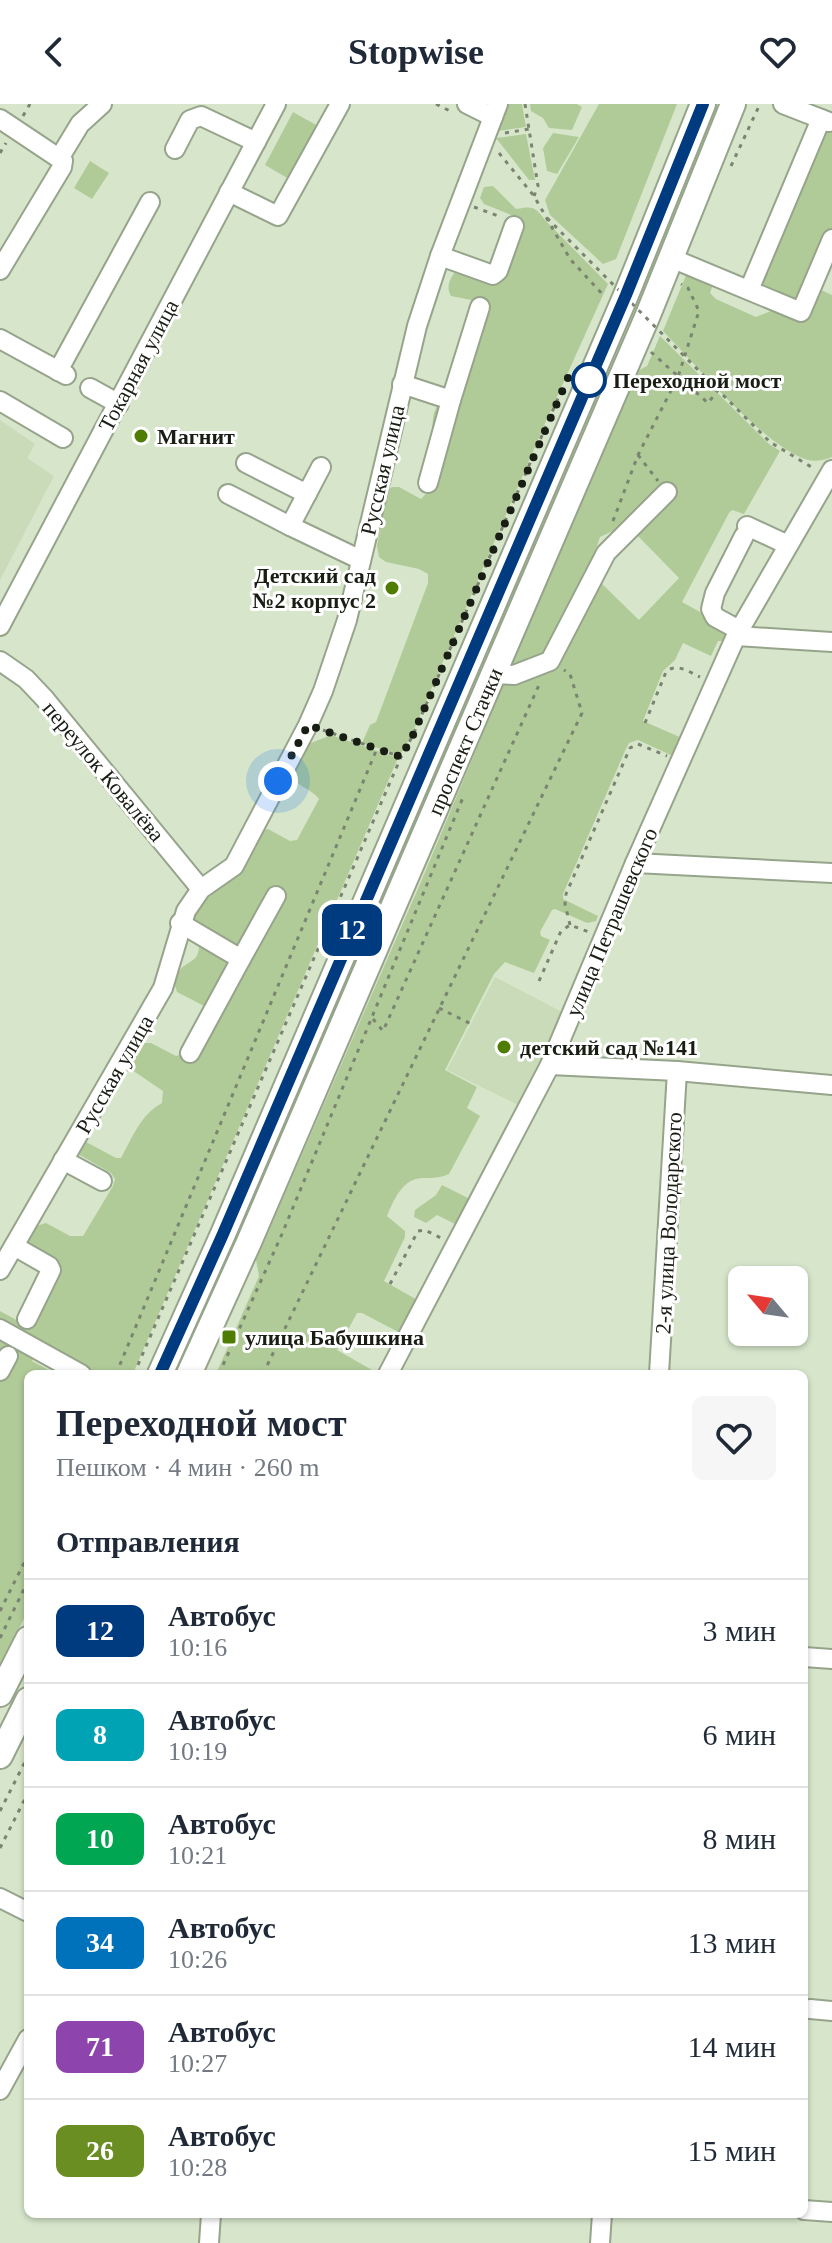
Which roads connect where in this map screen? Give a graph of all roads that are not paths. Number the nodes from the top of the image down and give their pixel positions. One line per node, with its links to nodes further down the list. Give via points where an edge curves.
1 (102, 104): 13 (street, via 80,124)
2 (276, 104): 11 (street, Токарная улица)
3 (340, 104): 14 (street, via 278,216)
4 (467, 104): 8 (street)
5 (703, 104): 62 (main road, проспект Стачки, via 626,295)
6 (733, 104): 19 (main road, проспект Стачки)
7 (783, 104): 10 (street)
8 (496, 110): 18 (street, Русская улица)
9 (0, 119): 13 (street)
10 (826, 121): 21 (street)
11 (256, 142): 12 (street, via 201,116 190,120); 14 (street, Токарная улица)
12 (175, 149)
13 (60, 157): 20 (street, via 62,167)
14 (229, 192): 28 (street, Токарная улица)
15 (150, 202): 23 (street, via 62,373)
16 (514, 226): 18 (street, via 493,275)
17 (832, 239): 21 (street, via 801,312)
18 (440, 256): 24 (street, Русская улица)
19 (671, 258): 21 (street); 44 (main road, проспект Стачки)
20 (0, 270)
21 (749, 290)
22 (480, 307): 26 (street)
23 (0, 339)
24 (402, 384): 26 (street); 39 (street, Русская улица)
25 (90, 388): 28 (street)
26 (451, 400): 33 (street)
27 (0, 401): 29 (street)
28 (119, 404): 40 (street, Токарная улица)
29 (63, 438)
30 (246, 463): 36 (street)
31 (321, 467): 36 (street)
32 (829, 474): 38 (street, улица Петрашевского)
33 (428, 483)
34 (667, 492): 44 (street, via 606,553 550,661 514,675)
35 (228, 494): 37 (street)
36 (307, 494): 37 (street)
37 (290, 526): 39 (street)
38 (788, 545): 41 (street, улица Петрашевского); 41 (street, via 745,531 711,609)
39 (361, 560): 47 (street, Русская улица, via 336,656 308,725 234,866)
40 (0, 626)
41 (738, 633): 42 (street); 45 (street, улица Петрашевского)
42 (832, 642)
43 (0, 661): 47 (street, переулок Ковалёва, via 44,698)
44 (492, 674): 63 (main road, проспект Стачки)
45 (635, 863): 46 (street); 52 (street, улица Петрашевского)
46 (832, 873)
47 (201, 889): 49 (street, Русская улица)
48 (276, 896): 50 (street)
49 (180, 923): 50 (street); 55 (street, Русская улица, via 163,988)
50 (241, 959): 51 (street)
51 (190, 1053)
52 (550, 1065): 53 (street); 64 (street, улица Петрашевского)
53 (677, 1071): 54 (street); 65 (street, 2-я улица Володарского)
54 (832, 1085)
55 (63, 1160): 56 (street); 57 (street, Русская улица)
56 (102, 1181)
57 (14, 1246): 58 (street, Русская улица); 59 (street, via 51,1270)
58 (0, 1270)
59 (27, 1319)
60 (0, 1329): 61 (street)
61 (74, 1370)
62 (162, 1370)
63 (191, 1370)
64 (390, 1370)
65 (659, 1370)
66 (24, 1647): 69 (main road)
67 (808, 1657): 68 (street)
68 (832, 1659)
69 (0, 1694)
70 (24, 1708): 71 (main road)
71 (0, 1756)
72 (0, 1898): 73 (street)
73 (24, 1910)
74 (810, 2009): 75 (street)
75 (832, 2011)
76 (24, 2046): 77 (street)
77 (0, 2090)
78 (808, 2210): 79 (street)
79 (832, 2212)
80 (211, 2218): 82 (street)
81 (602, 2218): 83 (street)
82 (209, 2243)
83 (600, 2243)

